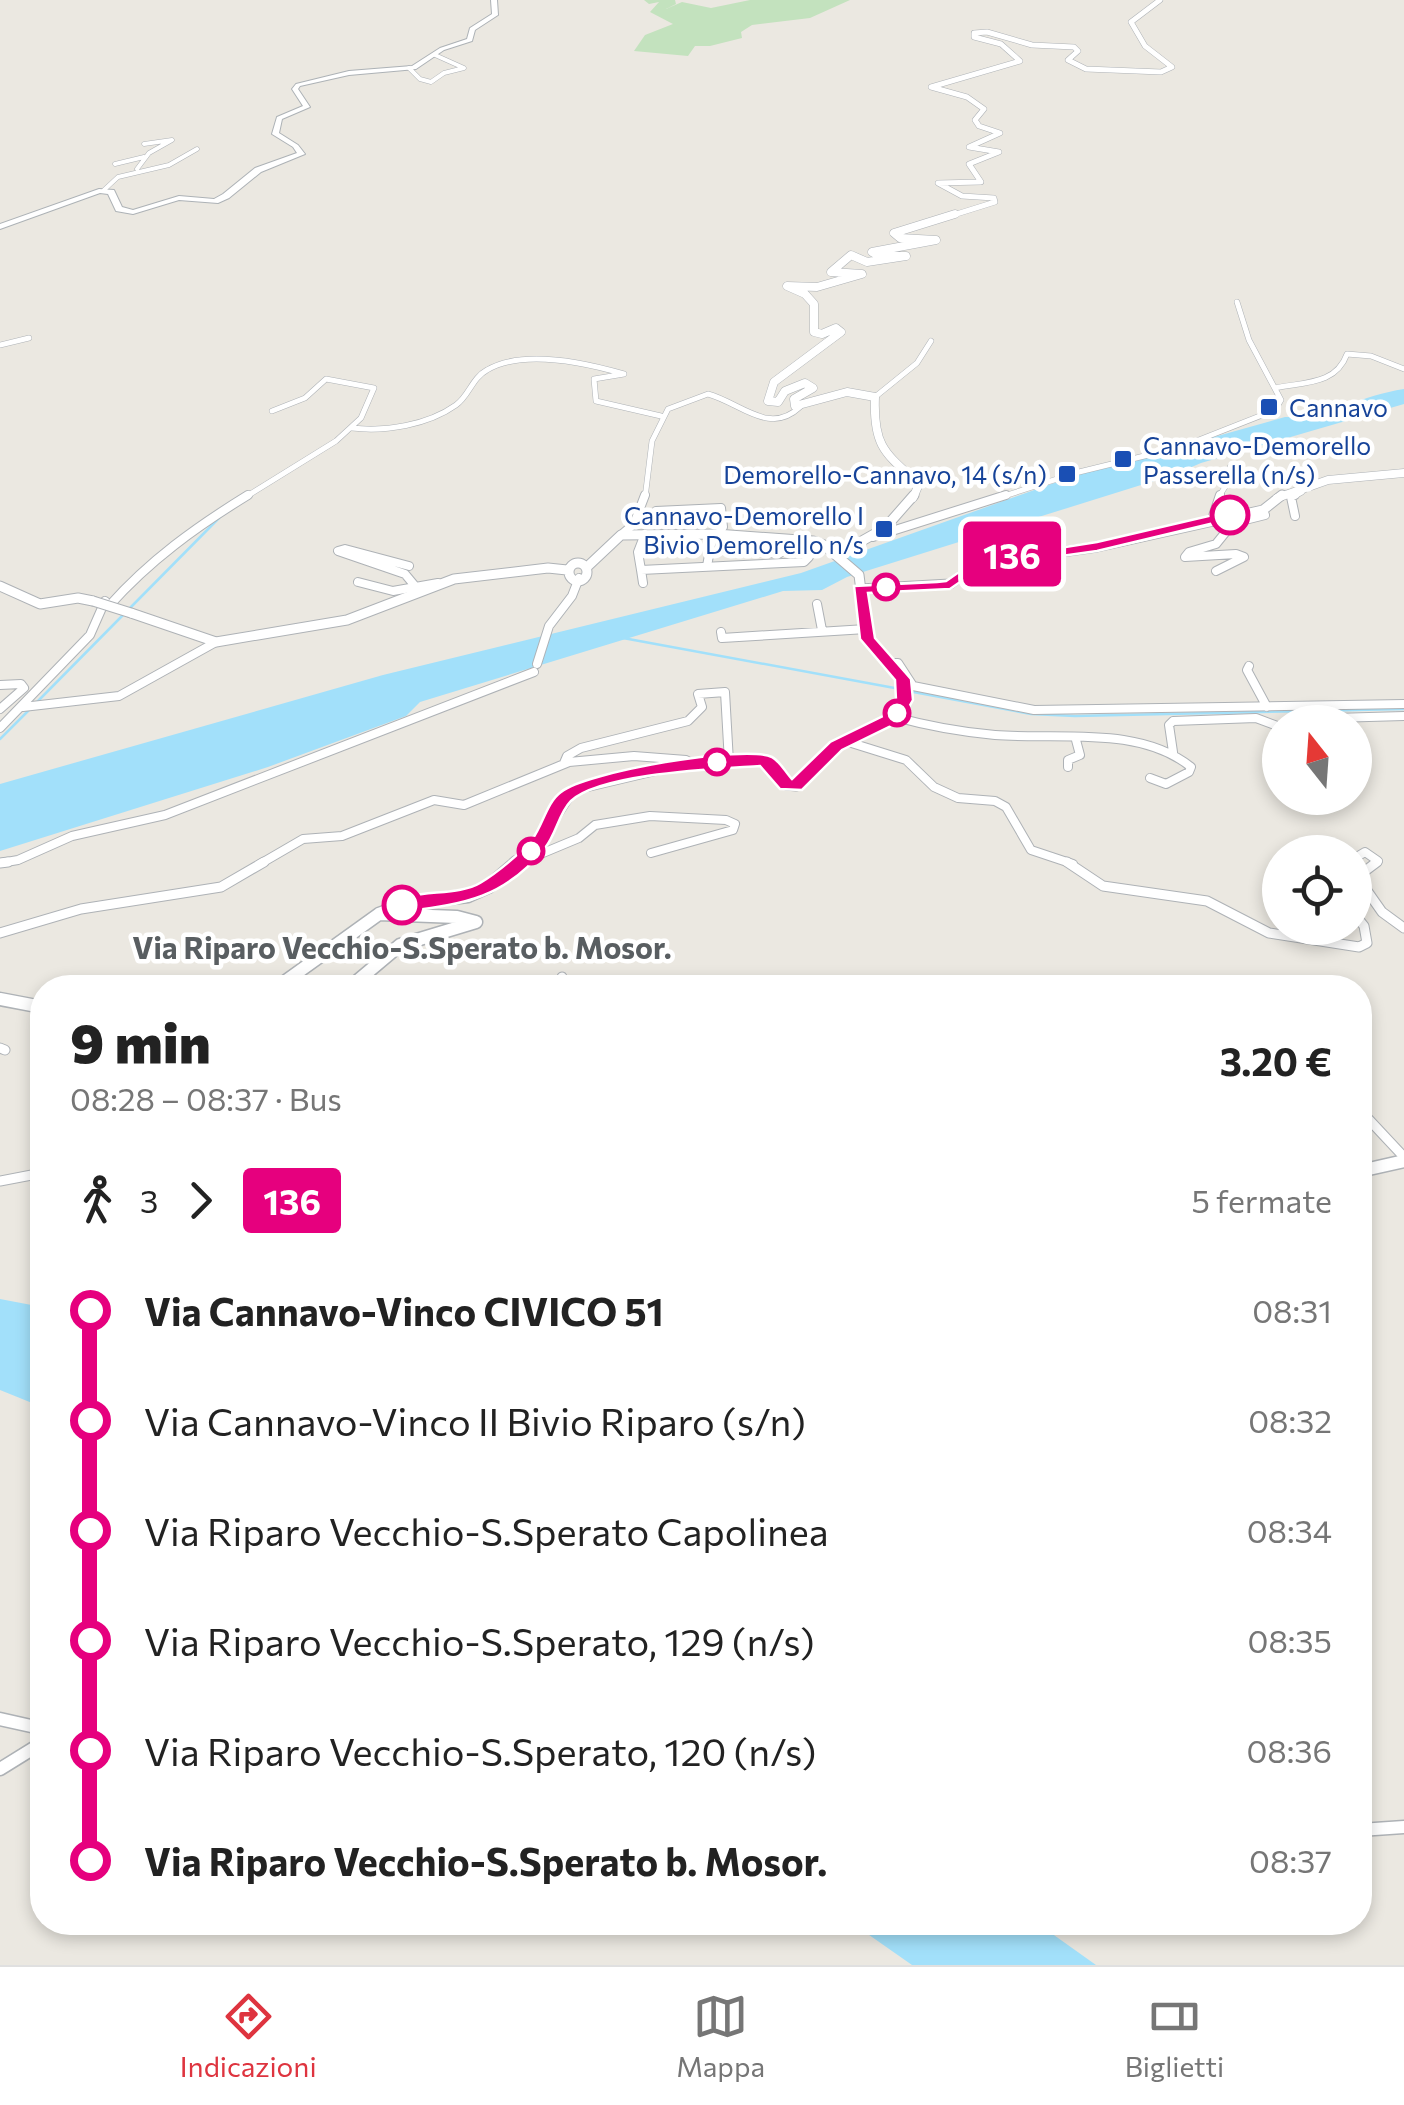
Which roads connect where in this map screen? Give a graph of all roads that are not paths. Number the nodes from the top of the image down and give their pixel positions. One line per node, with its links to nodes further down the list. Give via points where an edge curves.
1 (494, 0): 3 (main road, via 495,14 472,29 472,38)
2 (1160, 0): 19 (street, via 1131,22 1144,46 1172,67 1167,71 1086,68 1068,60 1078,52 1074,47 972,35 1001,44 1020,62 932,86 982,108 974,120 978,126 1000,133 968,145 998,152 969,164 981,182 938,182 962,196 996,202 894,232 900,238 937,238 872,252 902,257 867,262 849,256 831,272 862,274 841,283 787,286 814,304 814,332 841,332 771,385 772,402 799,384 812,385 794,399)
3 (436, 54): 4 (main road); 4 (street, via 464,68 431,82)
4 (409, 68): 10 (main road, via 298,85 307,107 279,118 275,134 301,154 258,170 220,199 173,198 128,212)
5 (144, 144): 7 (street, via 172,140)
6 (197, 149): 9 (street, via 167,166)
7 (144, 157): 8 (street); 9 (street)
8 (115, 164)
9 (137, 169): 10 (street)
10 (104, 190): 11 (main road)
11 (0, 227)
12 (1237, 302): 17 (street)
13 (29, 338): 15 (street)
14 (931, 341): 18 (street, via 917,363)
15 (0, 345)
16 (1404, 370): 17 (street, via 1347,354 1332,377)
17 (1275, 388): 34 (street, via 1280,406 1223,432)
18 (875, 397): 19 (street, via 844,389); 34 (street, via 881,446 919,484)
19 (800, 407): 21 (street, via 789,418 762,419 708,394)
20 (272, 411): 22 (street, via 305,398 326,379 370,385)
21 (661, 416): 22 (street, via 596,401 594,379 624,374 542,360 491,368 474,377 454,406 397,428); 32 (street, via 646,458 647,500)
22 (352, 428): 49 (street, via 191,530)
23 (1230, 468): 29 (street)
24 (1404, 473): 25 (street)
25 (1310, 486): 26 (street, via 1281,492); 28 (street, via 1291,496)
26 (1263, 510): 29 (street); 48 (street, via 1266,515 1233,523 1216,544 1185,556 1244,557)
27 (656, 511): 31 (street, via 721,508 722,527)
28 (1295, 516)
29 (1212, 519): 56 (street, via 1097,546 989,555 937,587)
30 (644, 534): 31 (street); 32 (street); 47 (street)
31 (715, 534): 33 (street); 41 (street)
32 (621, 535): 44 (street)
33 (746, 536): 35 (street); 37 (street)
34 (873, 537): 39 (street)
35 (766, 538): 36 (street); 38 (street)
36 (781, 546): 38 (street); 39 (street, via 820,542); 43 (street); 43 (street, via 810,549 804,562)
37 (740, 552): 38 (street); 42 (street)
38 (763, 552): 45 (street)
39 (838, 556): 56 (street, via 859,576)
40 (409, 566): 55 (street, via 338,551 405,574)
41 (706, 566): 42 (street); 47 (street)
42 (742, 566): 45 (street)
43 (778, 566): 45 (street)
44 (587, 567): 46 (street); 50 (street, via 589,573)
45 (760, 567)
46 (567, 570): 50 (street); 53 (street)
47 (641, 570): 52 (street)
48 (1216, 572)
49 (134, 578): 58 (street); 70 (street, via 110,595 90,635)
50 (579, 578): 65 (street, via 549,626)
51 (358, 582): 55 (street, via 386,590)
52 (643, 582)
53 (438, 583): 55 (street); 62 (street, via 347,620)
54 (0, 586): 58 (street, bridge, via 40,604 78,598)
55 (415, 586)
56 (860, 589): 59 (street)
57 (817, 604): 60 (street)
58 (108, 606): 62 (street, bridge)
59 (866, 629): 60 (street); 63 (street)
60 (822, 630): 61 (street, via 722,638)
61 (721, 632)
62 (216, 642): 70 (street, via 131,692)
63 (892, 664): 71 (street, via 898,663 913,686 1034,710); 73 (street, via 906,691)
64 (1249, 666): 68 (street)
65 (536, 668): 87 (street, via 184,808 54,841)
66 (0, 684): 72 (street, via 24,688)
67 (1404, 704): 69 (street)
68 (1265, 705)
69 (1358, 705)
70 (25, 707): 77 (street)
71 (1262, 707)
72 (0, 709)
73 (898, 712): 78 (street, via 992,735); 79 (street)
74 (1404, 716): 75 (street)
75 (1372, 718)
76 (1262, 720): 80 (street, via 1172,721)
77 (0, 728)
78 (1076, 740): 80 (street); 84 (street, via 1080,755)
79 (844, 741): 81 (street, via 796,786 786,785 769,762); 92 (street, via 906,760 934,787 958,798 1006,807 1031,850 1071,863 1104,886 1208,902)
80 (1173, 752): 85 (street, via 1186,760 1189,772 1166,784)
81 (729, 762): 82 (street, via 724,692 713,692 698,694 698,716 581,748); 83 (street)
82 (564, 763): 83 (street, via 634,756); 93 (street, via 464,805 434,800 342,836 303,839 221,888 81,908)
83 (693, 764): 88 (street, via 573,790)
84 (1068, 767)
85 (1150, 778)
86 (652, 854): 88 (street, via 735,824 633,817 595,825)
87 (0, 863)
88 (519, 864): 90 (street, via 468,896)
89 (1372, 898): 91 (street)
90 (378, 914): 94 (street); 95 (street, via 476,922 400,945)
91 (1404, 928)
92 (1262, 929)
93 (0, 933)
94 (294, 975)
95 (364, 975)
96 (0, 999): 97 (street)
97 (30, 1005)
98 (1372, 1123): 99 (street)
99 (1404, 1159): 100 (street)
100 (1372, 1168)
101 (30, 1176): 102 (street)
102 (0, 1182)
103 (0, 1719): 104 (street)
104 (30, 1726)
105 (30, 1750): 106 (street)
106 (0, 1769)
107 (1404, 1827): 108 (street)
108 (1372, 1829)

